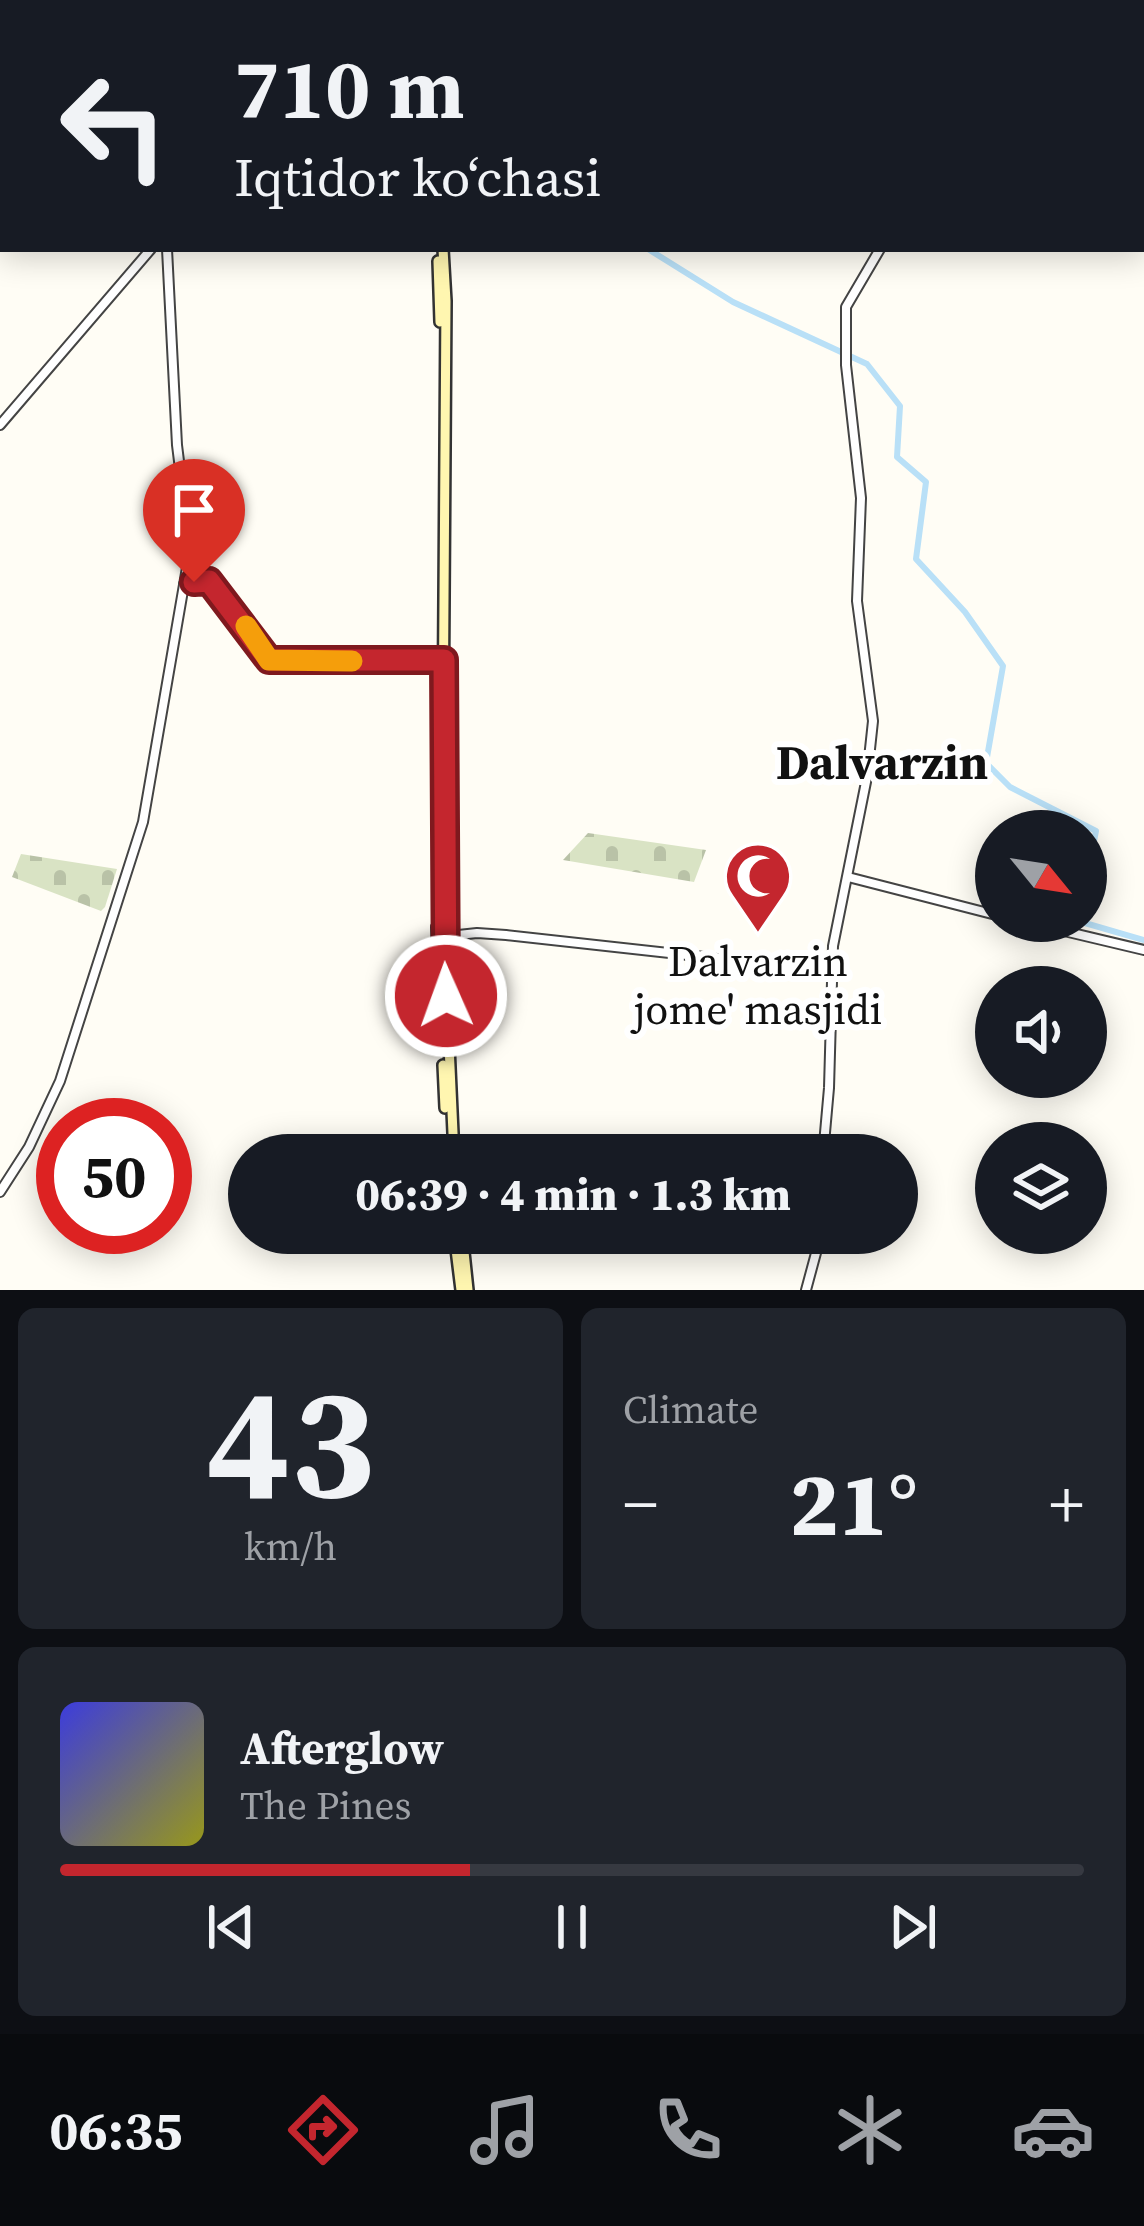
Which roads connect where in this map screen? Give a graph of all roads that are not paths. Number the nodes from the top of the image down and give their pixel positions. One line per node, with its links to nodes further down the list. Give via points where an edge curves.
1 (148, 252): 5 (street)
2 (167, 252): 6 (street, via 190,550)
3 (440, 252): 7 (main road)
4 (878, 252): 8 (street, via 847,303 861,498 857,601 873,721)
5 (0, 425)
6 (184, 584): 7 (street, via 209,581 269,660); 16 (street, via 143,822 60,1081)
7 (441, 660): 10 (main road)
8 (848, 877): 9 (street); 13 (street)
9 (975, 910)
10 (440, 937): 13 (street, via 506,935); 14 (main road)
11 (1107, 941): 12 (street)
12 (1144, 950)
13 (832, 971): 15 (street)
14 (450, 1134)
15 (825, 1134)
16 (0, 1192)
17 (460, 1254): 19 (main road)
18 (816, 1254): 20 (street)
19 (464, 1290)
20 (806, 1290)

